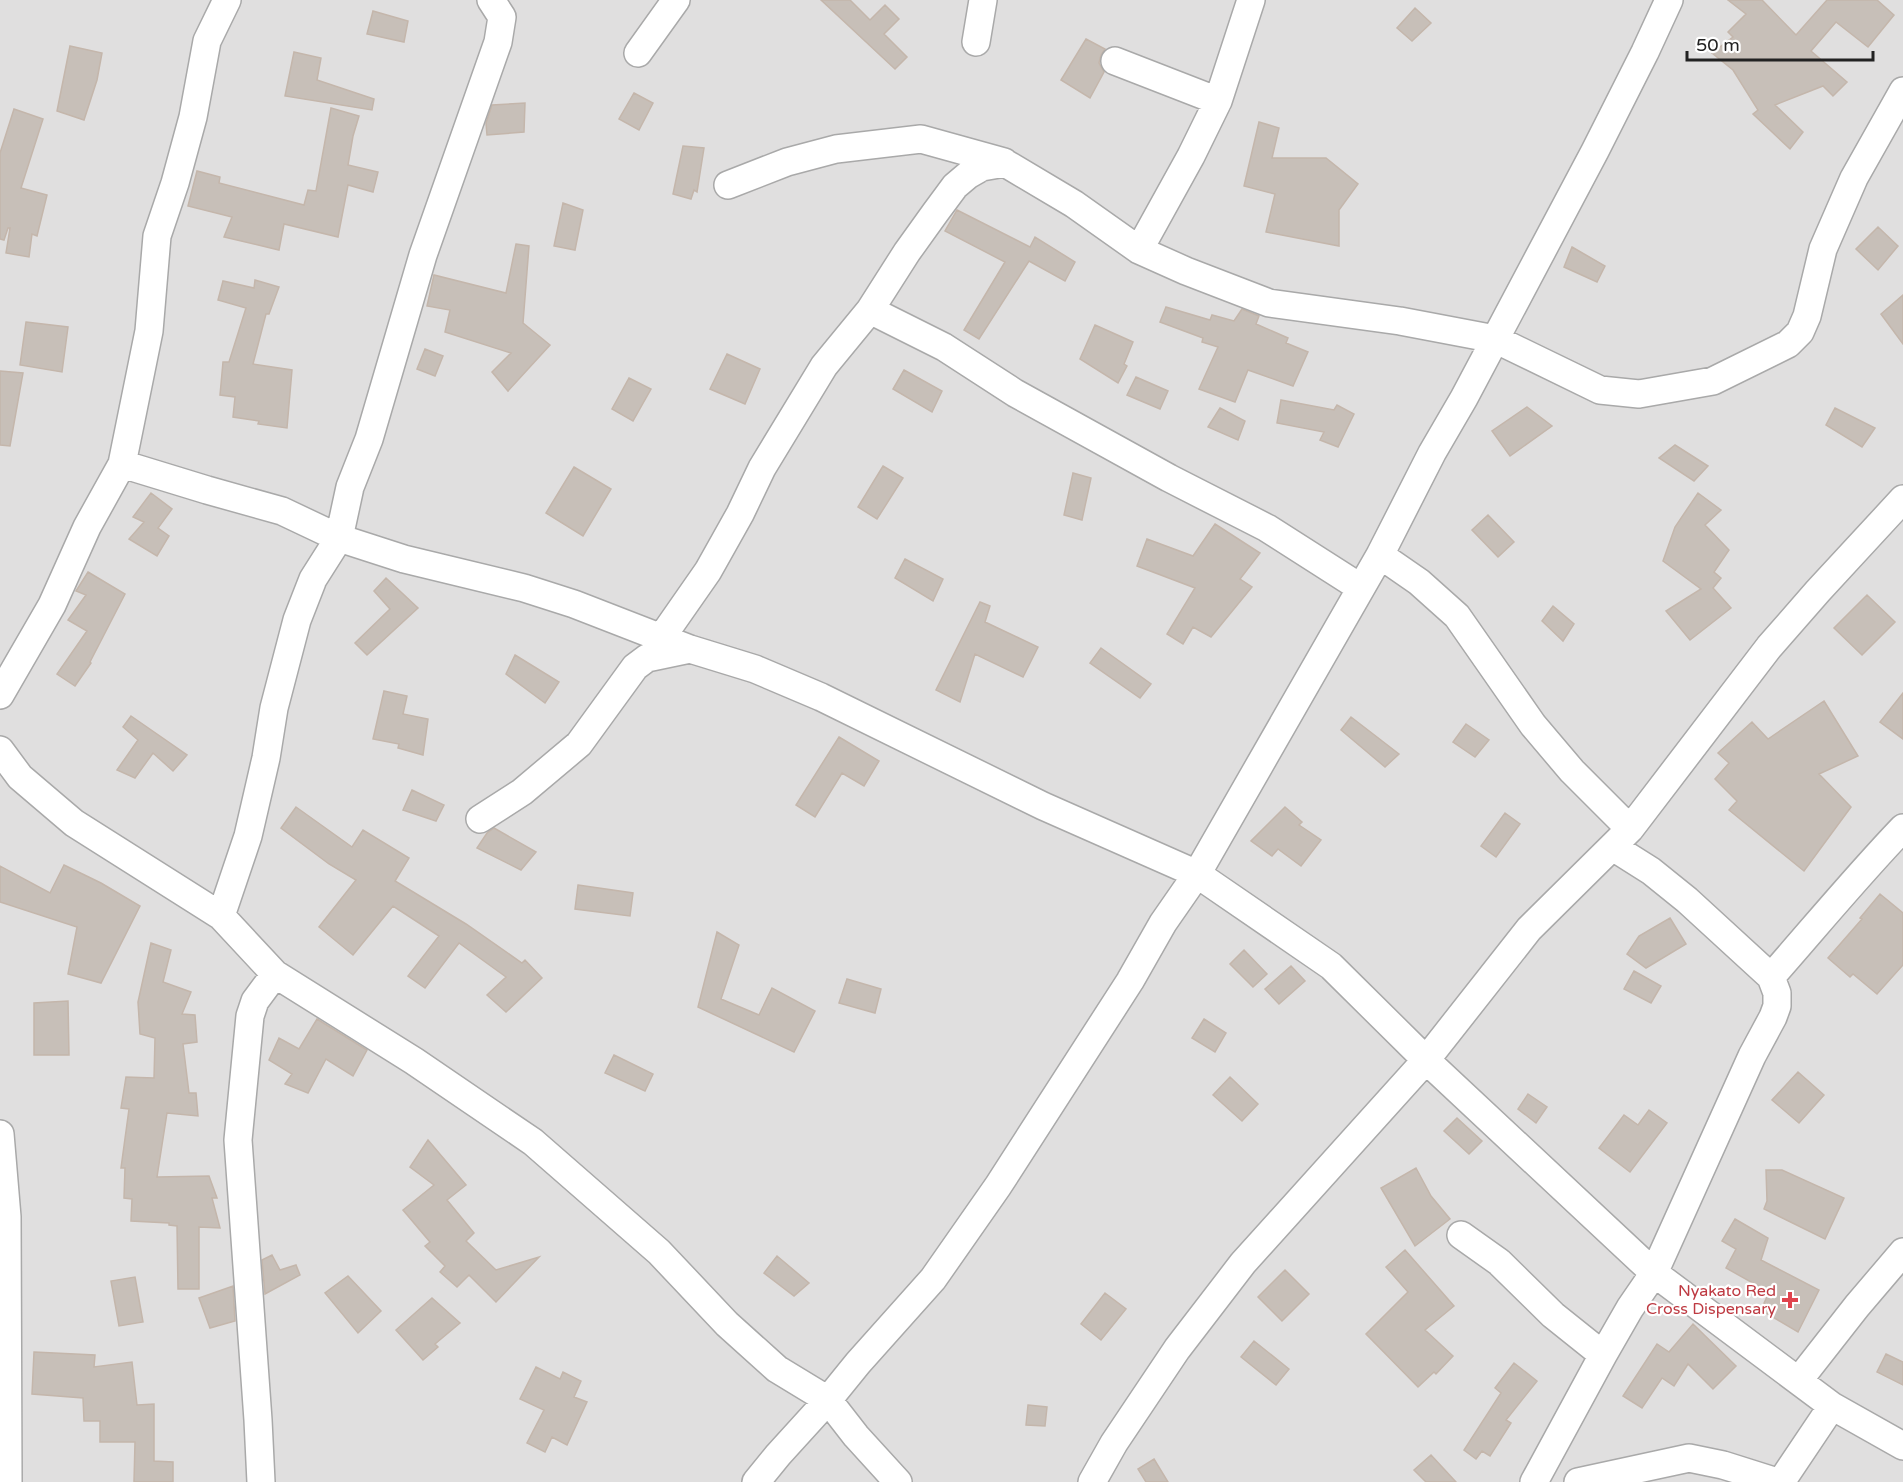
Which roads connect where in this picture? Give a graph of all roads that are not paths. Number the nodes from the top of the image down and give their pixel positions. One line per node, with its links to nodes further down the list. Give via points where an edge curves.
1 (227, 0): 17 (street, via 207,41 194,117 157,236 150,331)
2 (491, 0): 19 (street, via 502,16 498,42 423,255 372,430 350,488)
3 (676, 0): 8 (street)
4 (983, 0): 7 (street)
5 (1251, 0): 11 (street)
6 (1669, 0): 16 (street)
7 (976, 42)
8 (638, 53)
9 (1115, 61): 11 (street)
10 (1903, 91): 16 (street, via 1854,178 1823,249 1807,316 1800,332 1788,344 1713,381 1639,394 1600,390)
11 (1218, 101): 14 (street)
12 (1005, 163): 13 (street, via 921,139 836,149 787,162); 14 (street, via 1074,204); 15 (street, via 982,167 955,186)
13 (728, 185)
14 (1139, 250): 16 (street, via 1269,303)
15 (870, 310): 21 (street, via 944,348 1015,393 1169,478 1267,528); 22 (street, via 824,366 762,468 708,571)
16 (1495, 339): 20 (street)
17 (122, 464): 19 (street, via 282,511); 24 (street, via 87,527 52,605)
18 (1903, 499): 28 (street, via 1769,647)
19 (339, 538): 22 (street, via 404,559 524,588); 30 (street, via 313,579 297,620 248,836)
20 (1380, 555): 21 (street); 28 (street, via 1419,582 1457,616 1533,725)
21 (1361, 588): 29 (street)
22 (662, 637): 23 (street)
23 (690, 649): 26 (street, via 647,658 635,667 579,744 522,792); 29 (street, via 755,669 821,697 1043,806)
24 (0, 695)
25 (0, 750): 30 (street, via 20,777 74,823)
26 (480, 819)
27 (1903, 828): 32 (street)
28 (1622, 838): 32 (street, via 1651,871); 33 (street, via 1529,929)
29 (1197, 874): 33 (street, via 1331,966); 40 (street, via 998,1186 933,1280)
30 (221, 916): 31 (street)
31 (275, 974): 40 (street, via 533,1142 659,1251 727,1324 777,1369); 44 (street, via 255,1001 250,1016 238,1140)
32 (1771, 977): 37 (street, via 1777,993 1773,1017)
33 (1425, 1060): 37 (street); 47 (street, via 1243,1263 1177,1349)
34 (0, 1134): 43 (street, via 7,1218)
35 (1461, 1234): 38 (street, via 1499,1262 1553,1315)
36 (1903, 1252): 39 (street)
37 (1654, 1273): 38 (street); 39 (street)
38 (1603, 1355): 48 (street)
39 (1799, 1380): 41 (street)
40 (828, 1400): 45 (street); 46 (street)
41 (1832, 1406): 42 (street); 50 (street)
42 (1903, 1446)
43 (8, 1482)
44 (261, 1482)
45 (756, 1482)
46 (898, 1482)
47 (1092, 1482)
48 (1534, 1482)
49 (1578, 1482): 50 (street, via 1689,1458)
50 (1779, 1482)

